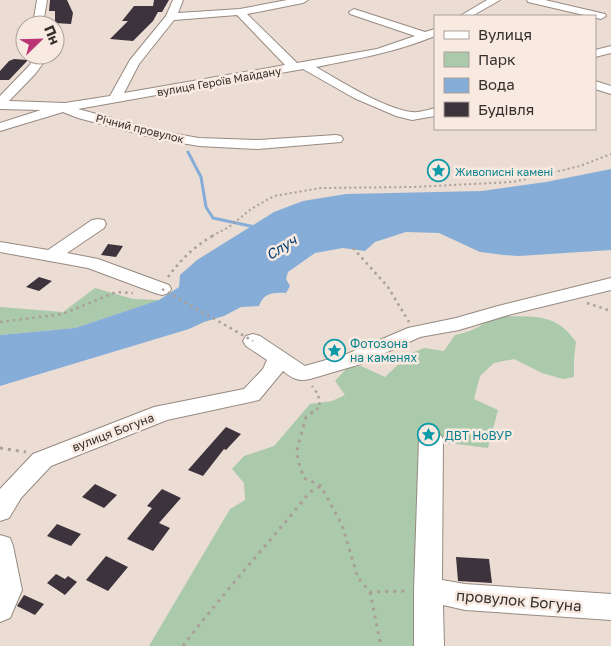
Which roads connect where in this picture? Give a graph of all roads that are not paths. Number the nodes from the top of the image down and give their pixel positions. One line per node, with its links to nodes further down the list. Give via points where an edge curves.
1 (42, 0): 8 (street)
2 (178, 0): 11 (street)
3 (303, 0): 6 (street)
4 (496, 0): 9 (street)
5 (532, 0): 10 (street)
6 (240, 12): 11 (street); 16 (street)
7 (354, 12): 12 (street)
8 (39, 15)
9 (467, 15)
10 (601, 16)
11 (171, 18): 19 (street, via 134,62)
12 (430, 34): 16 (street, вулиця Героїв Майдану, via 379,52)
13 (611, 49): 14 (street)
14 (596, 54)
15 (36, 65): 20 (street)
16 (301, 67): 19 (street, вулиця Героїв Майдану); 22 (street, via 399,113 413,116)
17 (596, 85): 18 (street)
18 (611, 90)
19 (114, 100): 21 (street, вулиця Героїв Майдану)
20 (0, 104): 21 (street, вулиця Героїв Майдану)
21 (65, 107): 23 (street); 24 (street, Річний провулок, via 92,117 198,142 259,145)
22 (434, 112)
23 (0, 127)
24 (336, 139)
25 (98, 224): 27 (street)
26 (0, 247): 27 (street)
27 (53, 255): 31 (street, via 92,263)
28 (0, 258): 29 (street)
29 (29, 265)
30 (611, 284): 33 (street, via 459,324 415,332 354,359 302,374)
31 (167, 288)
32 (253, 341): 33 (street)
33 (278, 359): 35 (street, вулиця Богуна, via 272,372 251,395 162,413 42,460 12,491)
34 (431, 439): 37 (street)
35 (0, 511)
36 (0, 546): 39 (street, via 8,590)
37 (428, 590): 38 (street, провулок Богуна, via 465,597); 40 (street)
38 (611, 607)
39 (0, 609)
40 (429, 646)

